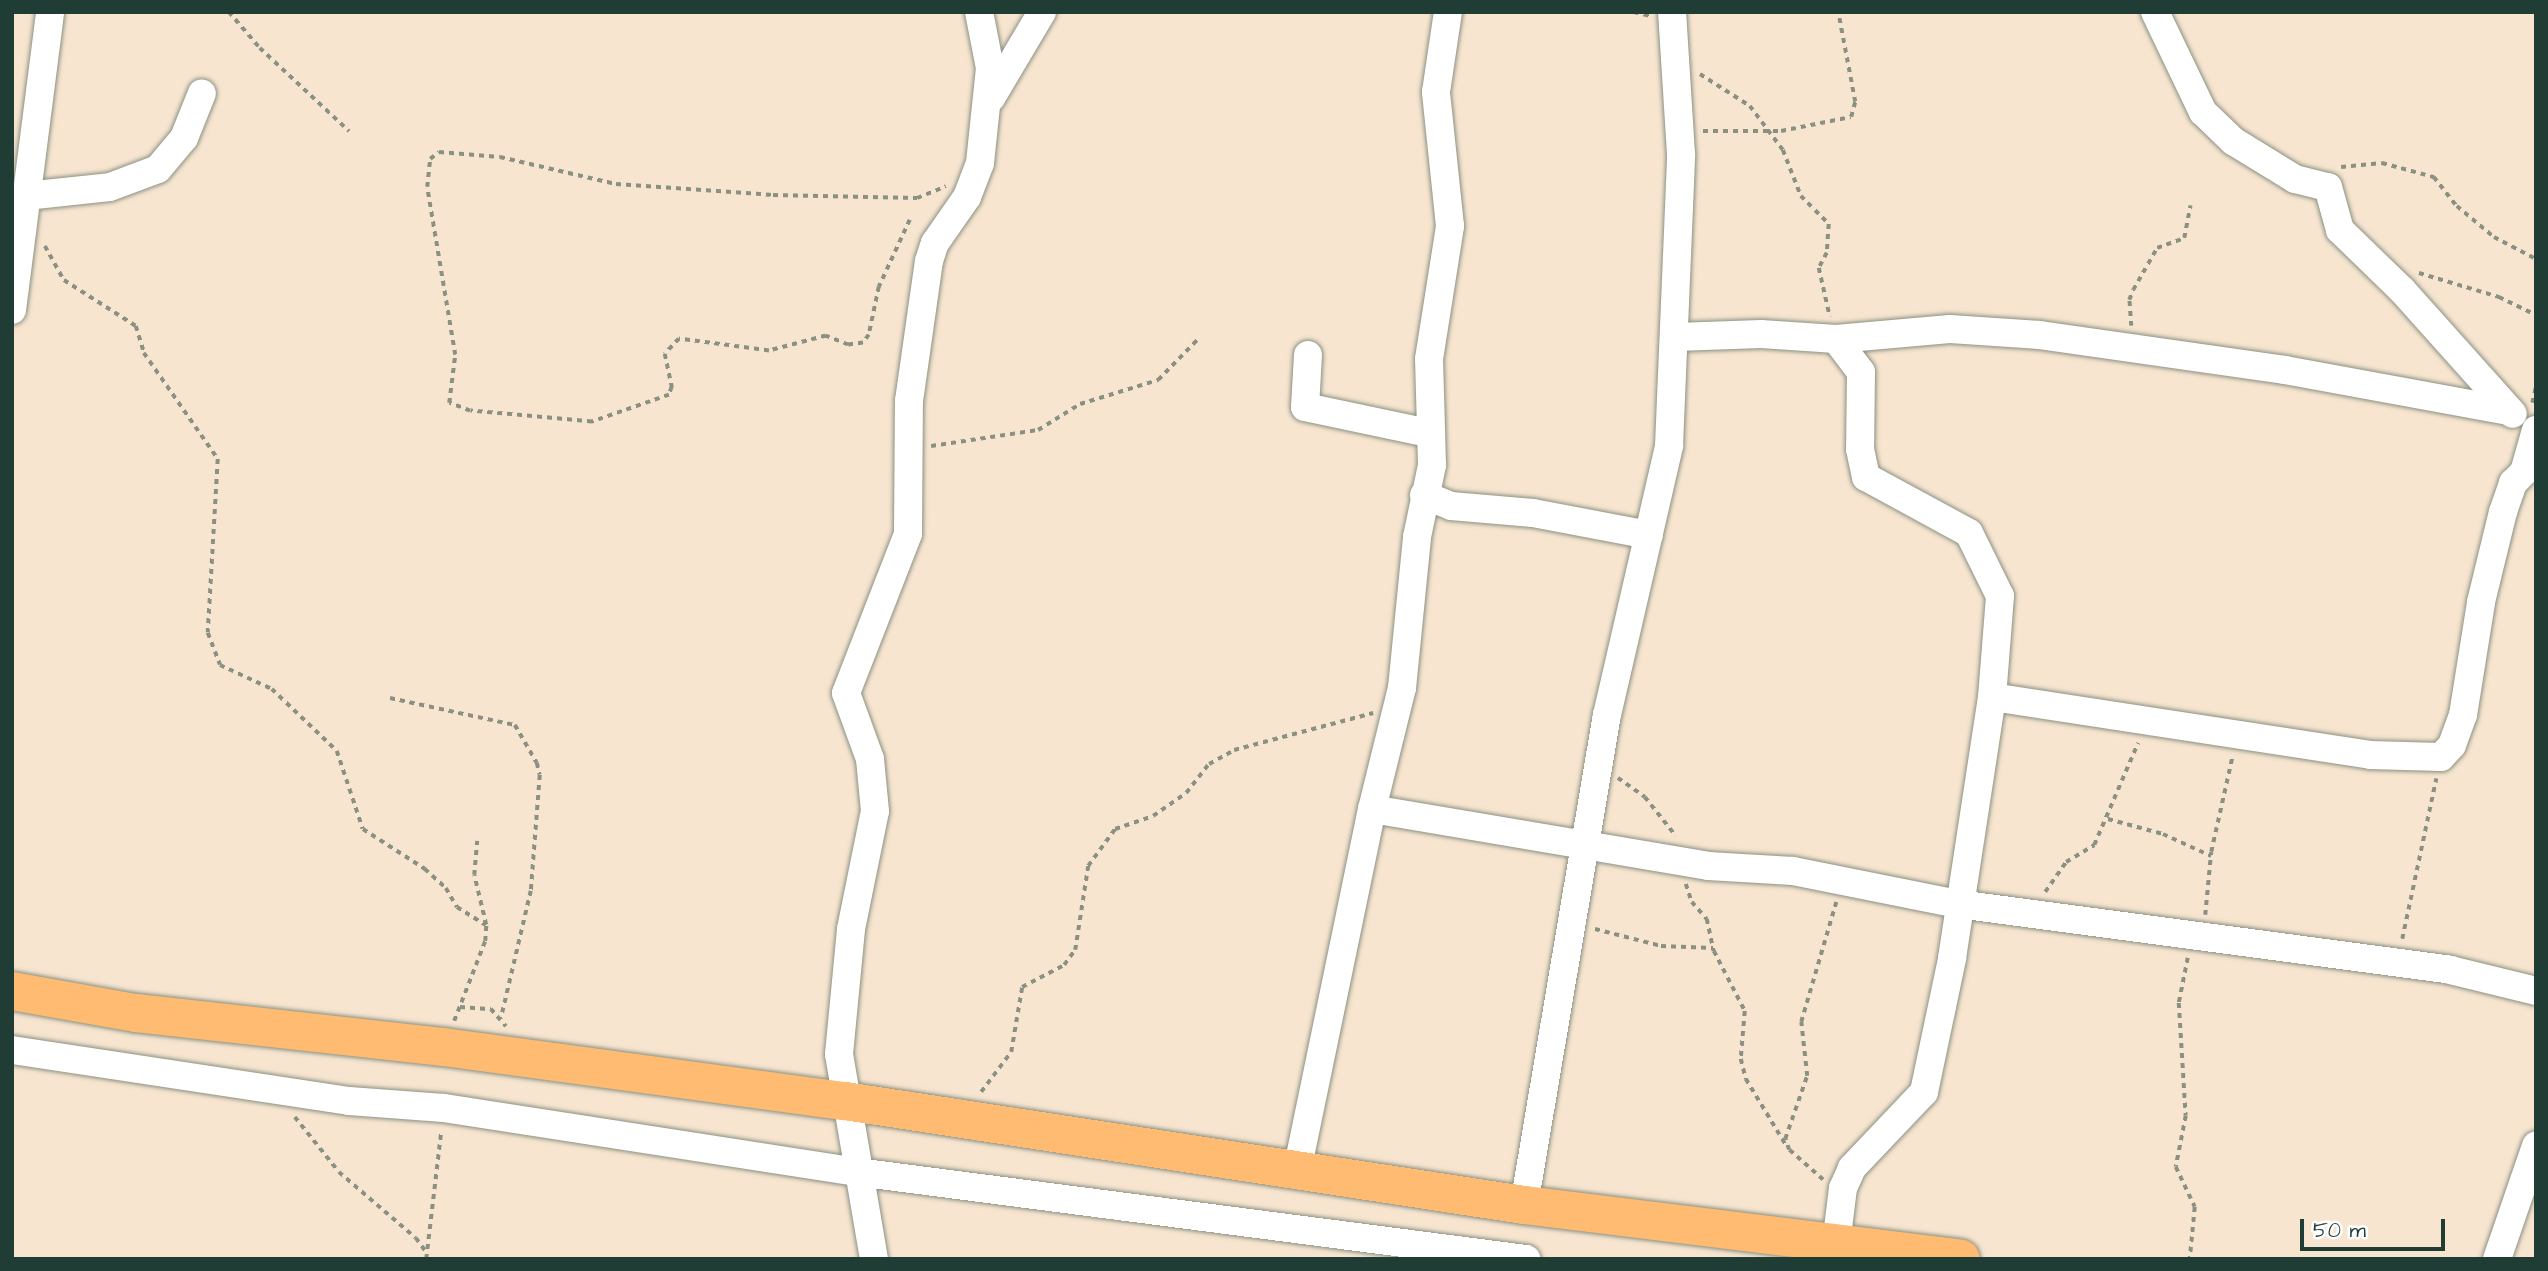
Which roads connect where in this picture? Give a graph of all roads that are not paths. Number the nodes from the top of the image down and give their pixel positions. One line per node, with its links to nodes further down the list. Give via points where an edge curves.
1 (50, 12): 9 (street)
2 (979, 12): 8 (street, via 990,68)
3 (1042, 12): 8 (street)
4 (1448, 12): 17 (street, via 1436,92 1450,226 1429,359)
5 (1672, 12): 11 (street, via 1680,133)
6 (2155, 12): 14 (street, via 2203,111 2233,141 2295,179 2324,184 2331,193 2340,230)
7 (202, 93): 9 (street, via 184,138 158,169 110,187)
8 (984, 109): 27 (street, via 980,163 967,197 935,243 929,261 909,401 906,542 846,693 870,759 875,811 851,929 841,1025)
9 (26, 203): 10 (street)
10 (12, 310)
11 (1676, 337): 12 (street, via 1761,334); 19 (street, via 1669,446)
12 (1836, 340): 14 (street, via 1950,329 2108,342); 20 (street, via 1861,372 1860,449 1866,477 1969,533 1997,582 2000,598)
13 (1308, 355): 17 (street, via 1305,407)
14 (2508, 411): 15 (street)
15 (2536, 421)
16 (2536, 429): 20 (street, via 2524,471 2513,483 2503,512 2481,602 2463,715 2452,745 2438,758 2370,755)
17 (1428, 433): 18 (street, via 1432,465)
18 (1424, 495): 19 (street, via 1451,506 1533,513); 21 (street, via 1402,688)
19 (1649, 535): 22 (street, via 1614,680)
20 (1992, 697): 23 (street)
21 (1372, 809): 22 (street); 29 (street)
22 (1584, 843): 23 (street, via 1842,880); 31 (street)
23 (1958, 904): 25 (street, via 2397,962); 32 (street, via 1952,959 1924,1092 1852,1168 1842,1195)
24 (12, 991): 27 (highway, via 136,1013 444,1047)
25 (2536, 991)
26 (12, 1050): 30 (street, via 270,1090 444,1108)
27 (845, 1101): 29 (highway); 30 (street)
28 (2536, 1146): 36 (street)
29 (1297, 1171): 31 (highway)
30 (857, 1172): 33 (street); 34 (street)
31 (1524, 1205): 32 (highway)
32 (1836, 1244): 35 (highway)
33 (874, 1259)
34 (1526, 1259)
35 (1961, 1259)
36 (2497, 1259)

